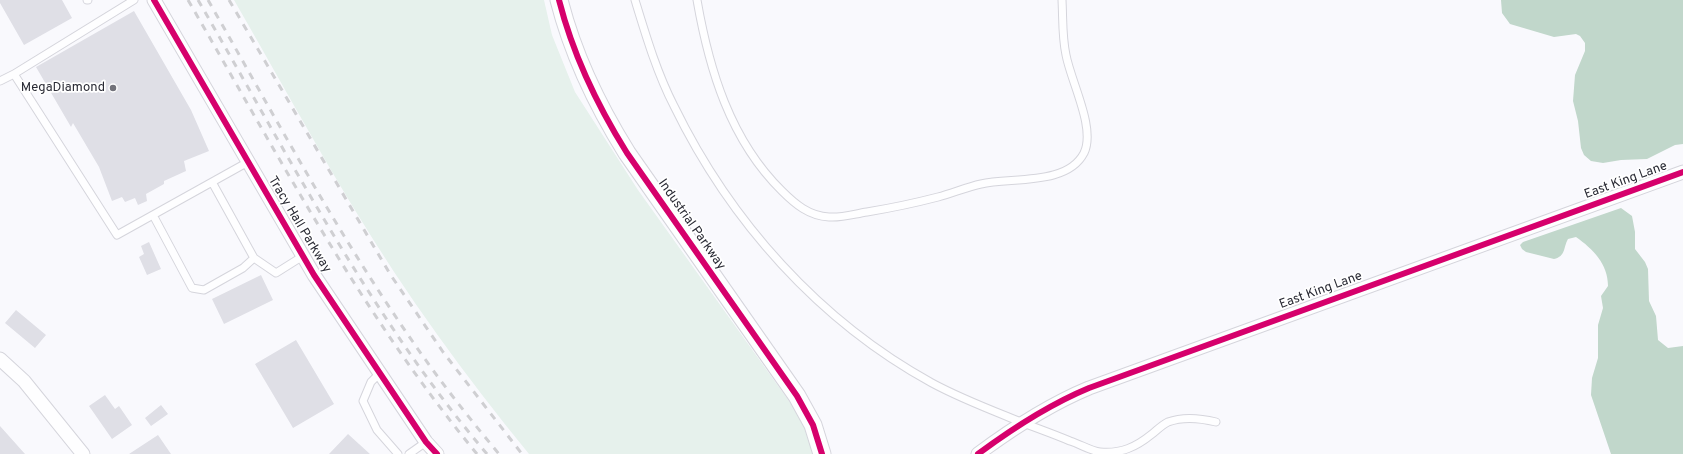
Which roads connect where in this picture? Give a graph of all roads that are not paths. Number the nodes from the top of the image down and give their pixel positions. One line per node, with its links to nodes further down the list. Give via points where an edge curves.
1 (134, 0): 7 (lane)
2 (154, 0): 9 (street, Tracy Hall Parkway)
3 (559, 0): 26 (street, Industrial Parkway, via 586,79 612,128 797,396 813,425)
4 (635, 0): 18 (lane, via 658,69 686,132 728,199 795,279 834,315 892,358 950,393)
5 (697, 0): 6 (lane, via 714,71 727,110 744,142 765,172 798,206 812,214 835,217 905,205 980,184 1040,177 1061,172 1074,165 1084,152 1088,133 1066,56)
6 (1062, 0)
7 (14, 74): 8 (lane); 12 (lane, via 117,235)
8 (0, 81)
9 (248, 162): 11 (lane); 13 (street, Tracy Hall Parkway)
10 (1683, 172): 18 (street, East King Lane, via 1089,388 1048,406)
11 (212, 182): 12 (lane); 14 (lane)
12 (152, 215): 14 (lane, via 192,288 204,290 243,268)
13 (303, 256): 14 (lane, via 276,273); 16 (street, Tracy Hall Parkway)
14 (254, 258)
15 (0, 359): 22 (street, via 24,381)
16 (380, 373): 19 (street, Tracy Hall Parkway); 23 (lane, via 370,382 363,401 377,430)
17 (1216, 422): 20 (lane, via 1196,418 1166,423)
18 (1021, 423): 21 (lane); 27 (street, East King Lane)
19 (426, 442): 24 (lane); 25 (street, Tracy Hall Parkway)
20 (1134, 450): 21 (lane)
21 (1095, 452)
22 (84, 454)
23 (398, 454)
24 (409, 454)
25 (437, 454)
26 (822, 454)
27 (978, 454)

